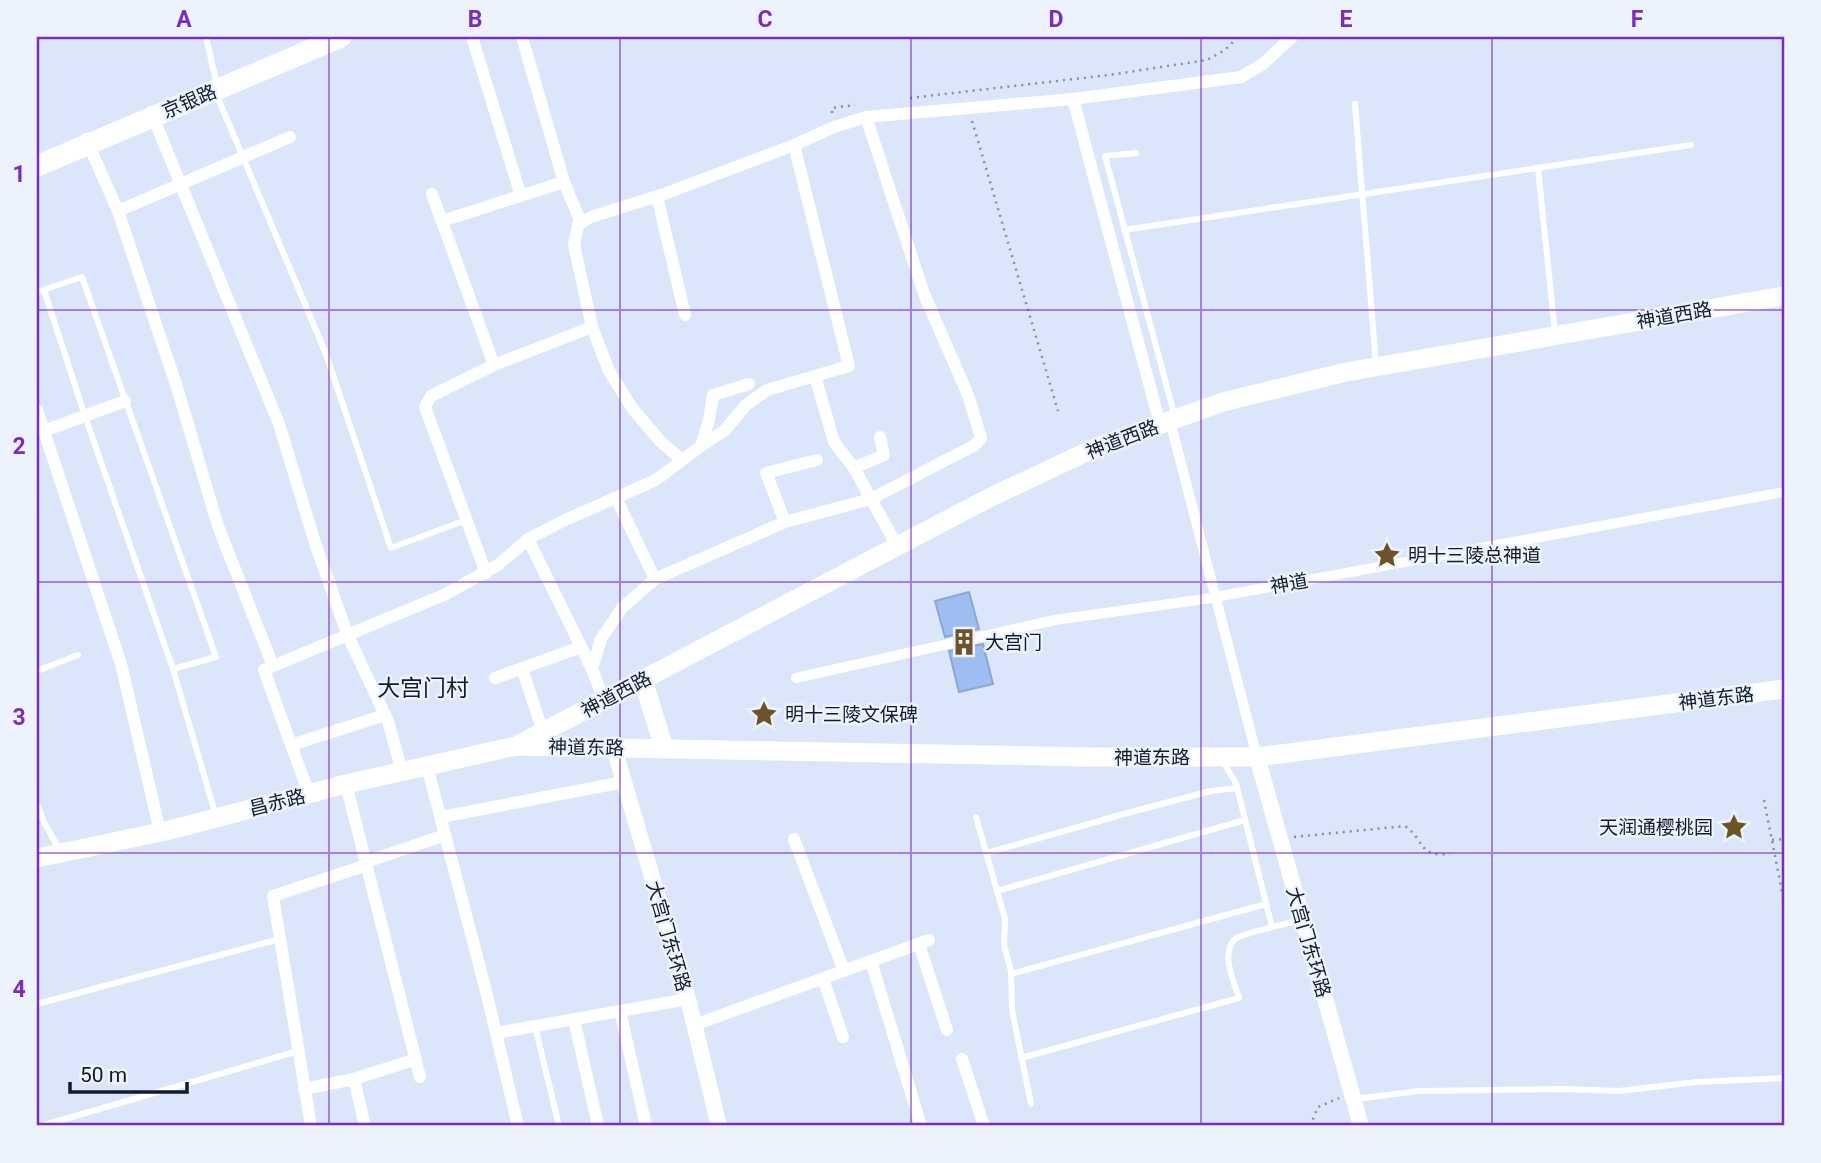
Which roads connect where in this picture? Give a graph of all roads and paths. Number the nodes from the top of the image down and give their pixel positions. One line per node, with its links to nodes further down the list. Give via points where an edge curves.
1 (206, 37): 8 (lane)
2 (320, 37): 8 (highway, 京银路)
3 (341, 37): 8 (highway, 京银路)
4 (472, 37): 30 (street)
5 (522, 37): 26 (street)
6 (1238, 37): 9 (path, via 1208,60)
7 (1292, 37): 10 (street, via 1264,64 1241,77)
8 (215, 86): 14 (highway, 京银路); 23 (lane)
9 (899, 99)
10 (1073, 99): 13 (street); 49 (street)
11 (858, 104): 16 (path, via 832,108)
12 (1355, 104): 29 (lane)
13 (968, 108): 15 (street); 47 (path)
14 (151, 113): 18 (highway, 京银路); 27 (street)
15 (866, 117): 16 (street); 58 (street, via 923,294 968,395 981,438)
16 (834, 127): 19 (street)
17 (290, 137): 23 (street)
18 (87, 140): 22 (highway, 京银路); 24 (highway, 京银路); 32 (street)
19 (794, 145): 31 (street); 43 (street, via 849,366)
20 (1691, 145): 25 (lane)
21 (1136, 153): 35 (lane, via 1105,156)
22 (37, 155)
23 (243, 158): 27 (street); 59 (lane, via 326,354 391,548)
24 (37, 166)
25 (1538, 168): 29 (lane); 40 (lane)
26 (564, 183): 30 (street); 34 (street)
27 (181, 184): 32 (street); 66 (street, via 279,424)
28 (432, 194): 33 (street)
29 (1362, 194): 35 (lane); 42 (lane)
30 (521, 196): 33 (street)
31 (657, 196): 34 (street); 38 (street)
32 (118, 211): 69 (street, via 218,526)
33 (442, 221): 41 (street)
34 (581, 223): 39 (street, via 574,245)
35 (1125, 230): 49 (lane)
36 (40, 291): 45 (lane, via 82,277); 48 (lane)
37 (1784, 296): 40 (main road, 神道西路)
38 (685, 315)
39 (592, 327): 41 (street); 53 (street, via 609,371 632,408)
40 (1555, 336): 42 (main road, 神道西路)
41 (494, 365): 59 (street, via 431,396 425,407)
42 (1376, 367): 49 (main road, 神道西路, via 1223,402)
43 (815, 376): 52 (street, via 767,390 746,405 723,432); 55 (street, via 834,442)
44 (749, 384): 52 (street, via 713,395)
45 (125, 401): 48 (street); 71 (lane, via 216,657)
46 (37, 410): 50 (street)
47 (1058, 411)
48 (85, 416): 50 (street); 71 (lane)
49 (1168, 421): 62 (main road, 神道西路, via 1097,447); 65 (street)
50 (44, 431): 99 (street, via 121,664)
51 (880, 437): 55 (street, via 884,455)
52 (701, 446): 53 (street)
53 (682, 460): 57 (street, via 656,481)
54 (817, 460): 60 (street, via 766,473)
55 (854, 468): 58 (street)
56 (1784, 492): 65 (street, 神道)
57 (616, 498): 61 (street); 64 (street)
58 (871, 499): 60 (street); 62 (street)
59 (466, 520): 63 (street)
60 (785, 522): 64 (street)
61 (528, 539): 63 (street); 67 (street)
62 (897, 546): 76 (main road, 神道西路)
63 (486, 573): 66 (street)
64 (655, 579): 72 (street, via 622,608 601,639)
65 (1217, 596): 75 (street, 神道, via 1055,620); 86 (street)
66 (348, 636): 69 (street); 79 (street)
67 (581, 647): 70 (street); 72 (street)
68 (78, 655): 73 (lane)
69 (273, 666): 81 (street, via 264,670)
70 (522, 668): 74 (street); 80 (street)
71 (173, 669): 97 (lane)
72 (592, 669): 78 (street)
73 (37, 671)
74 (495, 678)
75 (796, 678)
76 (643, 680): 78 (main road, 神道西路); 84 (main road, via 658,712)
77 (1784, 689): 86 (main road, 神道东路)
78 (604, 700): 80 (main road, 神道西路)
79 (385, 715): 81 (street); 88 (street)
80 (543, 732): 82 (main road, 神道西路)
81 (291, 745): 92 (street)
82 (516, 746): 83 (main road, 神道东路); 87 (main road, 昌赤路)
83 (614, 748): 84 (main road, 神道东路); 89 (street, 大宫门东环路)
84 (664, 748): 85 (main road, 神道东路)
85 (1220, 757): 86 (main road, 神道东路); 91 (lane)
86 (1257, 757): 101 (street, 大宫门东环路)
87 (427, 766): 88 (main road, 昌赤路); 95 (street)
88 (402, 772): 90 (main road, 昌赤路)
89 (624, 782): 95 (street); 121 (street, 大宫门东环路)
90 (346, 784): 92 (main road, 昌赤路); 109 (street)
91 (1237, 788): 98 (lane); 106 (lane, via 1211,791)
92 (309, 794): 97 (main road, 昌赤路)
93 (1764, 800): 104 (path)
94 (37, 804): 105 (lane)
95 (440, 817): 100 (street)
96 (976, 817): 106 (lane)
97 (217, 818): 99 (main road, 昌赤路)
98 (1245, 820): 110 (lane); 113 (lane)
99 (160, 832): 105 (main road, 昌赤路)
100 (445, 835): 109 (street); 128 (street)
101 (1280, 838): 107 (path, via 1405,826 1429,853); 114 (street, 大宫门东环路)
102 (794, 839): 118 (street)
103 (1784, 839): 104 (path)
104 (1772, 841): 111 (path)
105 (61, 852): 108 (main road, 昌赤路)
106 (987, 853): 110 (lane)
107 (1450, 854)
108 (37, 858)
109 (367, 864): 116 (street, via 273,896); 132 (street)
110 (997, 891): 119 (lane)
111 (1783, 893): 112 (path)
112 (1784, 902)
113 (1266, 904): 115 (lane); 119 (lane)
114 (1303, 920): 115 (lane); 138 (street, 大宫门东环路)
115 (1272, 928): 131 (lane, via 1236,938 1229,949 1239,998)
116 (280, 939): 122 (lane); 130 (street)
117 (872, 961): 118 (street); 127 (street, via 924,942); 148 (street)
118 (844, 971): 120 (street)
119 (1011, 974): 131 (lane)
120 (824, 979): 125 (street); 129 (street)
121 (688, 999): 123 (street); 125 (street, 大宫门东环路)
122 (37, 1004)
123 (620, 1011): 124 (street); 146 (street)
124 (574, 1020): 126 (street); 145 (street)
125 (694, 1025): 147 (street, 大宫门东环路)
126 (535, 1026): 128 (street); 144 (lane)
127 (947, 1030)
128 (496, 1033): 143 (street)
129 (843, 1037)
130 (298, 1051): 137 (street); 140 (lane)
131 (1021, 1058): 139 (lane)
132 (416, 1059): 134 (street); 136 (street)
133 (962, 1059): 149 (street)
134 (420, 1077)
135 (1784, 1078): 138 (lane, via 1619,1091 1419,1091)
136 (354, 1079): 137 (street); 142 (street)
137 (304, 1090): 141 (street)
138 (1353, 1097): 150 (path, via 1318,1107); 151 (street, 大宫门东环路)
139 (1031, 1104)
140 (41, 1126)
141 (311, 1126)
142 (365, 1126)
143 (518, 1126)
144 (559, 1126)
145 (598, 1126)
146 (646, 1126)
147 (719, 1126)
148 (921, 1126)
149 (984, 1126)
150 (1310, 1126)
151 (1361, 1126)

